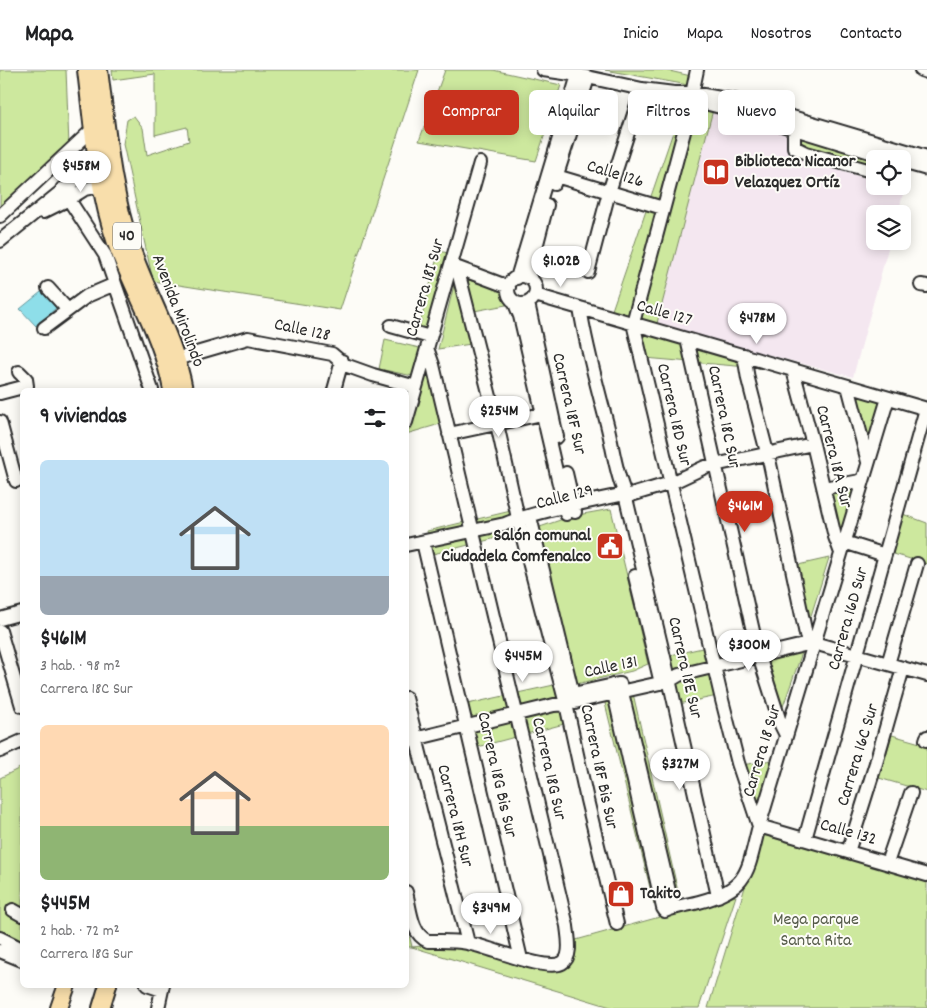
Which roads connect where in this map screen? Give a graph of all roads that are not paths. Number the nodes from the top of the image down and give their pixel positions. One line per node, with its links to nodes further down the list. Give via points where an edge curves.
1 (543, 70): 6 (street)
2 (696, 70): 9 (street, Carrera 18D Sur)
3 (921, 70): 5 (street)
4 (96, 71): 11 (main road, Avenida Mirolindo / 40); 46 (main road, Avenida Mirolindo / 40, via 122,215 137,265)
5 (927, 72)
6 (583, 76): 7 (street); 23 (street); 32 (street)
7 (642, 89): 8 (street); 25 (street)
8 (648, 90)
9 (692, 90)
10 (708, 98): 18 (street, via 738,101)
11 (93, 129): 17 (main road, Avenida Mirolindo / 40); 28 (street)
12 (795, 129): 16 (street)
13 (683, 135): 27 (street, Carrera 18D Sur)
14 (683, 135): 40 (street, Carrera 18D Sur)
15 (794, 135): 22 (street, via 794,147 806,153)
16 (866, 151)
17 (97, 154): 24 (main road, Avenida Mirolindo / 40); 26 (street)
18 (927, 157)
19 (480, 163): 30 (street, Carrera 18I Sur)
20 (911, 165): 21 (street)
21 (927, 169)
22 (866, 170)
23 (556, 176): 25 (street, Calle 126); 32 (street)
24 (101, 186): 26 (street); 53 (main road, Avenida Mirolindo / 40, via 117,245 153,331)
25 (608, 192): 27 (street, Calle 126); 31 (street)
26 (66, 194): 29 (street); 33 (street, via 105,255)
27 (663, 208): 36 (street, Carrera 18D Sur)
28 (0, 216)
29 (0, 241)
30 (455, 266): 32 (street); 44 (street, Carrera 18I Sur); 62 (street, Carrera 18F Bis Sur)
31 (588, 272)
32 (518, 281): 35 (street, via 531,280 535,287); 37 (street, via 510,295)
33 (115, 284): 39 (street, via 87,296); 52 (street)
34 (48, 288): 39 (street)
35 (532, 299): 37 (street, via 521,304); 38 (street, Calle 127); 72 (street, Carrera 18F Sur)
36 (638, 299)
37 (514, 301): 60 (street, Carrera 18F Sur)
38 (580, 308): 40 (street, Calle 127); 71 (street, Carrera 18E Sur)
39 (68, 309): 42 (street)
40 (633, 323): 43 (street, Calle 127); 69 (street, Carrera 18D Sur)
41 (391, 326): 44 (street)
42 (44, 328)
43 (687, 339): 45 (street, Calle 127); 66 (street, Carrera 18C Sur)
44 (429, 342): 51 (street, Carrera 18I Sur); 63 (street, Carrera 18G Sur)
45 (744, 355): 48 (street, Calle 127); 65 (street)
46 (176, 359): 47 (street, Calle 128, via 248,338 332,354); 54 (main road, Avenida Mirolindo / 40)
47 (342, 362): 51 (street, Calle 128); 55 (street)
48 (793, 370): 50 (street, Calle 127); 64 (street, Carrera 18A Sur)
49 (19, 372): 56 (street, via 28,386)
50 (848, 386): 57 (street, Calle 127); 67 (street, Carrera 18 Sur, via 868,461)
51 (416, 387): 59 (street, Carrera 18I Sur)
52 (151, 388)
53 (171, 388)
54 (183, 388)
55 (335, 388)
56 (0, 393)
57 (888, 398): 58 (street, Calle 127); 67 (street, Carrera 18 Sur)
58 (927, 409): 78 (street, Carrera 16D Sur)
59 (409, 412)
60 (542, 414): 62 (street); 72 (street, Carrera 18F Sur)
61 (0, 422): 68 (street)
62 (497, 424): 63 (street); 73 (street, Carrera 18F Bis Sur)
63 (449, 434): 74 (street, Carrera 18G Sur)
64 (813, 444): 65 (street, Calle 129); 70 (street, Carrera 18A Sur)
65 (768, 454): 66 (street, Calle 129); 83 (street)
66 (715, 465): 69 (street, Calle 129); 85 (street, Carrera 18C Sur)
67 (865, 475): 70 (street, via 860,481); 77 (street, Carrera 18 Sur)
68 (16, 481)
69 (671, 483): 71 (street, Calle 129); 87 (street, Carrera 18D Sur)
70 (824, 488): 77 (street, Carrera 18A Sur, via 835,537)
71 (624, 497): 72 (street, Calle 129); 91 (street, Carrera 18E Sur)
72 (570, 510): 73 (street, Calle 129)
73 (525, 522): 74 (street, Calle 129); 93 (street, Carrera 18F Bis Sur)
74 (472, 531): 75 (street, Calle 129); 94 (street, Carrera 18G Sur)
75 (423, 542): 76 (street, Calle 129); 96 (street, Carrera 18G Bis Sur)
76 (409, 544)
77 (843, 548): 78 (street); 83 (street, Carrera 18 Sur)
78 (885, 555): 84 (street, Carrera 16D Sur)
79 (917, 564): 86 (street)
80 (20, 614): 81 (street)
81 (0, 618)
82 (0, 631): 90 (street)
83 (811, 644): 84 (street, Calle 131); 85 (street, Calle 131); 97 (street, Carrera 18 Sur)
84 (857, 655): 86 (street, Calle 131); 103 (street, Carrera 16D Sur)
85 (759, 656): 87 (street, Calle 131); 97 (street, Carrera 18C Sur)
86 (888, 664): 88 (street, Calle 131)
87 (714, 667): 91 (street, Calle 131); 102 (street, Carrera 18D Sur, via 738,763)
88 (902, 668): 89 (street, Calle 131); 104 (street, Carrera 16C Sur)
89 (926, 671)
90 (19, 677)
91 (667, 678): 92 (street, Calle 131); 107 (street, Carrera 18E Sur)
92 (617, 689): 93 (street, Calle 131); 107 (street, via 669,910)
93 (566, 700): 94 (street, Calle 131); 109 (street, Carrera 18F Bis Sur)
94 (517, 714): 96 (street, Calle 131); 114 (street, Carrera 18G Sur, via 569,950 562,963 541,964)
95 (409, 723): 98 (street, Carrera 18H Sur)
96 (466, 727): 98 (street, Calle 131); 114 (street, Carrera 18G Bis Sur)
97 (786, 735): 102 (street, Carrera 18 Sur)
98 (411, 740): 111 (street, Carrera 18H Sur)
99 (20, 742): 100 (street)
100 (0, 751)
101 (911, 793): 105 (street)
102 (759, 826): 103 (street, Calle 132); 107 (street, Carrera 18 Sur, via 740,883)
103 (805, 839): 104 (street, Calle 132)
104 (848, 852): 105 (street, Calle 132)
105 (887, 863): 106 (street, Calle 132)
106 (927, 875)
107 (723, 893)
108 (409, 903): 111 (street, via 418,936 428,941)
109 (616, 924)
110 (0, 938): 112 (street)
111 (468, 943): 114 (street)
112 (20, 948)
113 (0, 951): 115 (street)
114 (521, 958)
115 (20, 959)
116 (66, 988): 119 (main road)
117 (107, 988): 120 (main road)
118 (163, 988): 121 (street)
119 (59, 1008)
120 (101, 1008)
121 (158, 1008)

